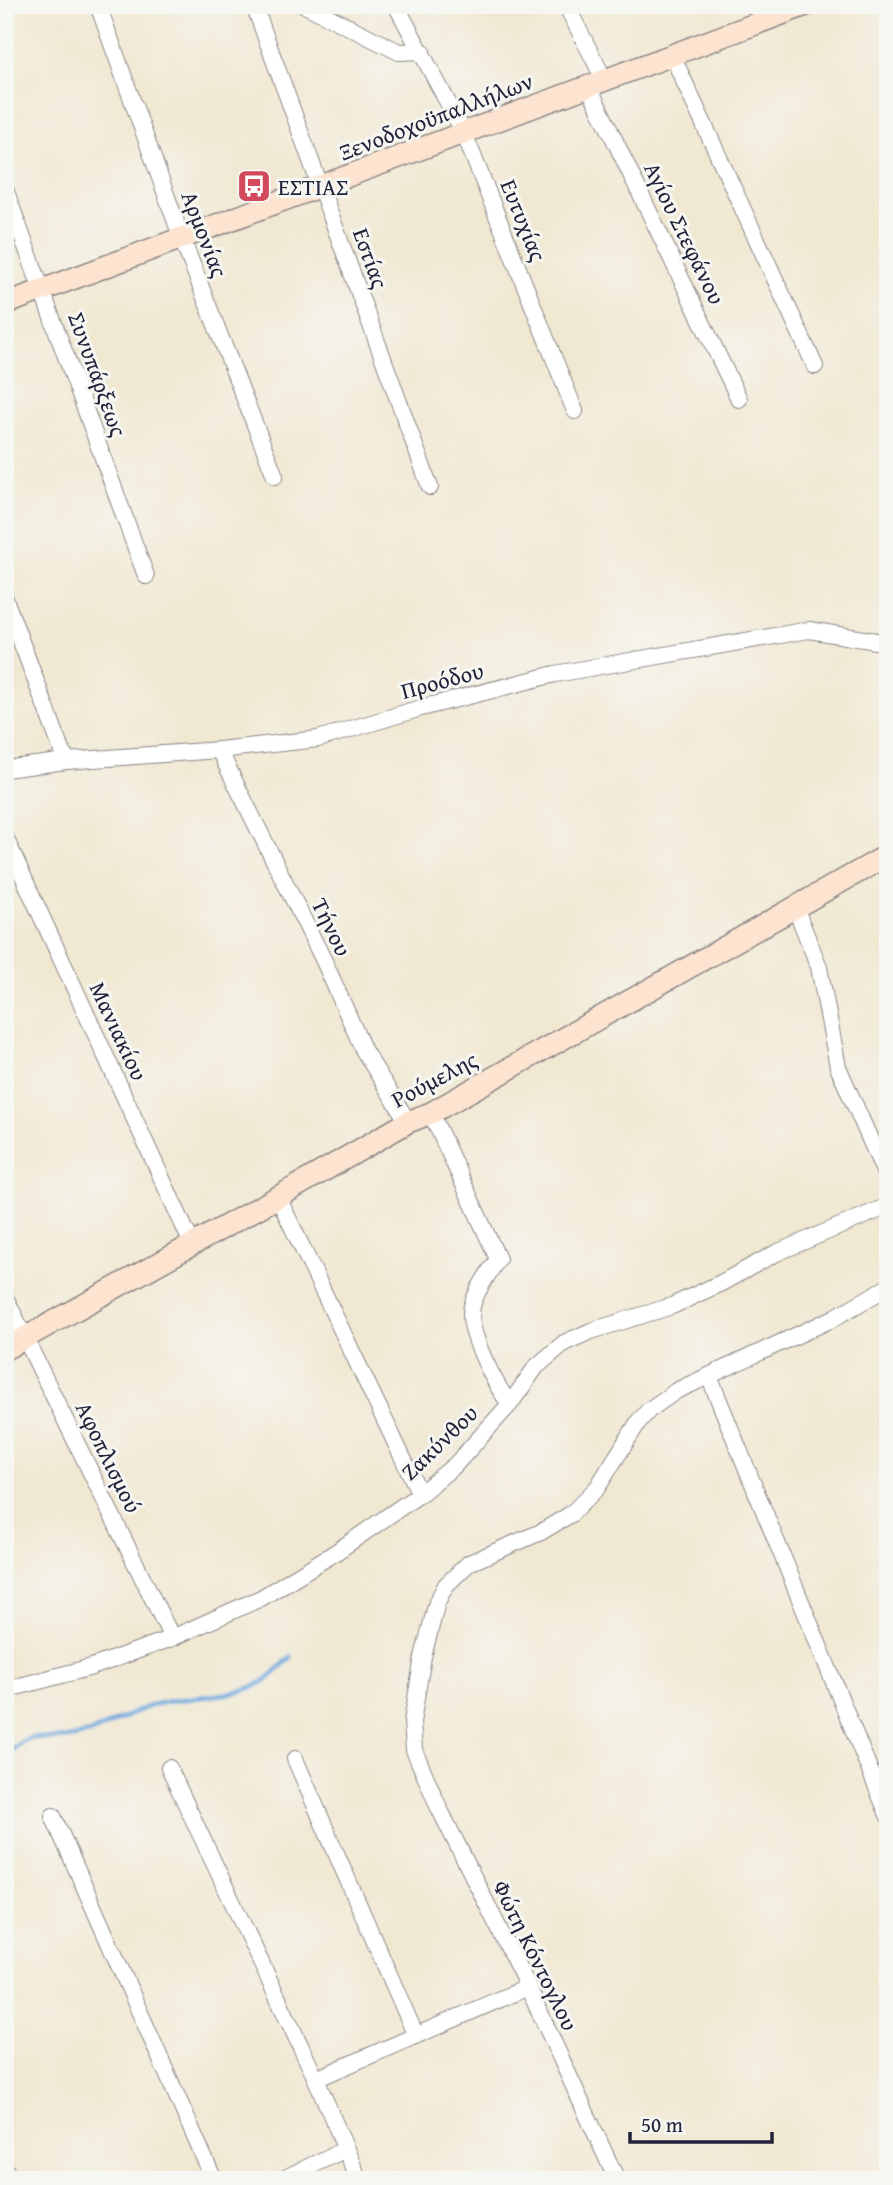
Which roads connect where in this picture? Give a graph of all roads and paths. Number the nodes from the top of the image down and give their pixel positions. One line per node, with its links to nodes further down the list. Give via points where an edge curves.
1 (98, 5): 13 (street, Αρμονίας)
2 (254, 5): 11 (street, Εστίας)
3 (305, 5): 7 (street, via 399,52)
4 (396, 5): 7 (street, Ευτυχίας)
5 (566, 5): 9 (street, Αγίου Στεφάνου)
6 (806, 5): 8 (street, Ξενοδοχοϋπαλλήλων)
7 (422, 51): 10 (street, Ευτυχίας)
8 (672, 55): 9 (street, Ξενοδοχοϋπαλλήλων); 16 (street)
9 (597, 84): 10 (street, Ξενοδοχοϋπαλλήλων); 17 (street, Αγίου Στεφάνου)
10 (464, 133): 11 (street, Ξενοδοχοϋπαλλήλων); 18 (street, Ευτυχίας)
11 (321, 187): 13 (street, Ξενοδοχοϋπαλλήλων); 20 (street, Εστίας)
12 (5, 189): 14 (street, Συνυπάρξεως)
13 (181, 239): 14 (street, Ξενοδοχοϋπαλλήλων); 19 (street, Αρμονίας)
14 (43, 290): 15 (street, Ξενοδοχοϋπαλλήλων); 21 (street, Συνυπάρξεως)
15 (5, 304)
16 (815, 366)
17 (739, 399)
18 (575, 411)
19 (275, 476)
20 (430, 487)
21 (146, 576)
22 (5, 599): 25 (street)
23 (888, 643): 24 (street, Προόδου, via 809,630 555,674 318,739)
24 (219, 750): 25 (street, Προόδου); 31 (street, Τήνου, via 364,1051)
25 (66, 761): 26 (street, Προόδου)
26 (5, 769)
27 (5, 838): 35 (street, Μανιακίου)
28 (888, 855): 29 (street, Ρούμελης)
29 (795, 907): 30 (street, Ρούμελης); 32 (street, via 819,967 838,1067)
30 (431, 1113): 31 (street, Ρούμελης); 41 (street, via 498,1259 481,1285 471,1313 487,1365)
31 (408, 1122): 33 (street, Ρούμελης)
32 (888, 1181)
33 (278, 1197): 35 (street, Ρούμελης); 42 (street)
34 (888, 1206): 41 (street, Ζακύνθου, via 776,1252 672,1306 571,1339 536,1367)
35 (192, 1244): 38 (street, Ρούμελης)
36 (888, 1287): 40 (street, via 832,1319)
37 (5, 1297): 38 (street, Αφοπλισμού)
38 (24, 1338): 39 (street, Ρούμελης); 43 (street, Αφοπλισμού)
39 (5, 1349)
40 (709, 1376): 47 (street); 49 (street, Φώτη Κόντογλου, via 649,1410 597,1488 571,1514 469,1563 446,1585 437,1602 418,1680 412,1723 414,1750)
41 (510, 1404): 42 (street, Ζακύνθου, via 454,1465)
42 (420, 1494): 43 (street, Ζακύνθου, via 261,1598)
43 (172, 1638): 44 (street, Ζακύνθου, via 92,1667)
44 (5, 1690)
45 (295, 1759): 50 (street)
46 (169, 1768): 51 (street)
47 (888, 1815)
48 (53, 1816): 55 (street)
49 (528, 1987): 50 (street); 58 (street, Φώτη Κόντογλου)
50 (416, 2036): 51 (street)
51 (316, 2079): 52 (street)
52 (346, 2149): 56 (street); 57 (street)
53 (5, 2169): 54 (street)
54 (10, 2180)
55 (214, 2180)
56 (281, 2180)
57 (359, 2180)
58 (617, 2180)

